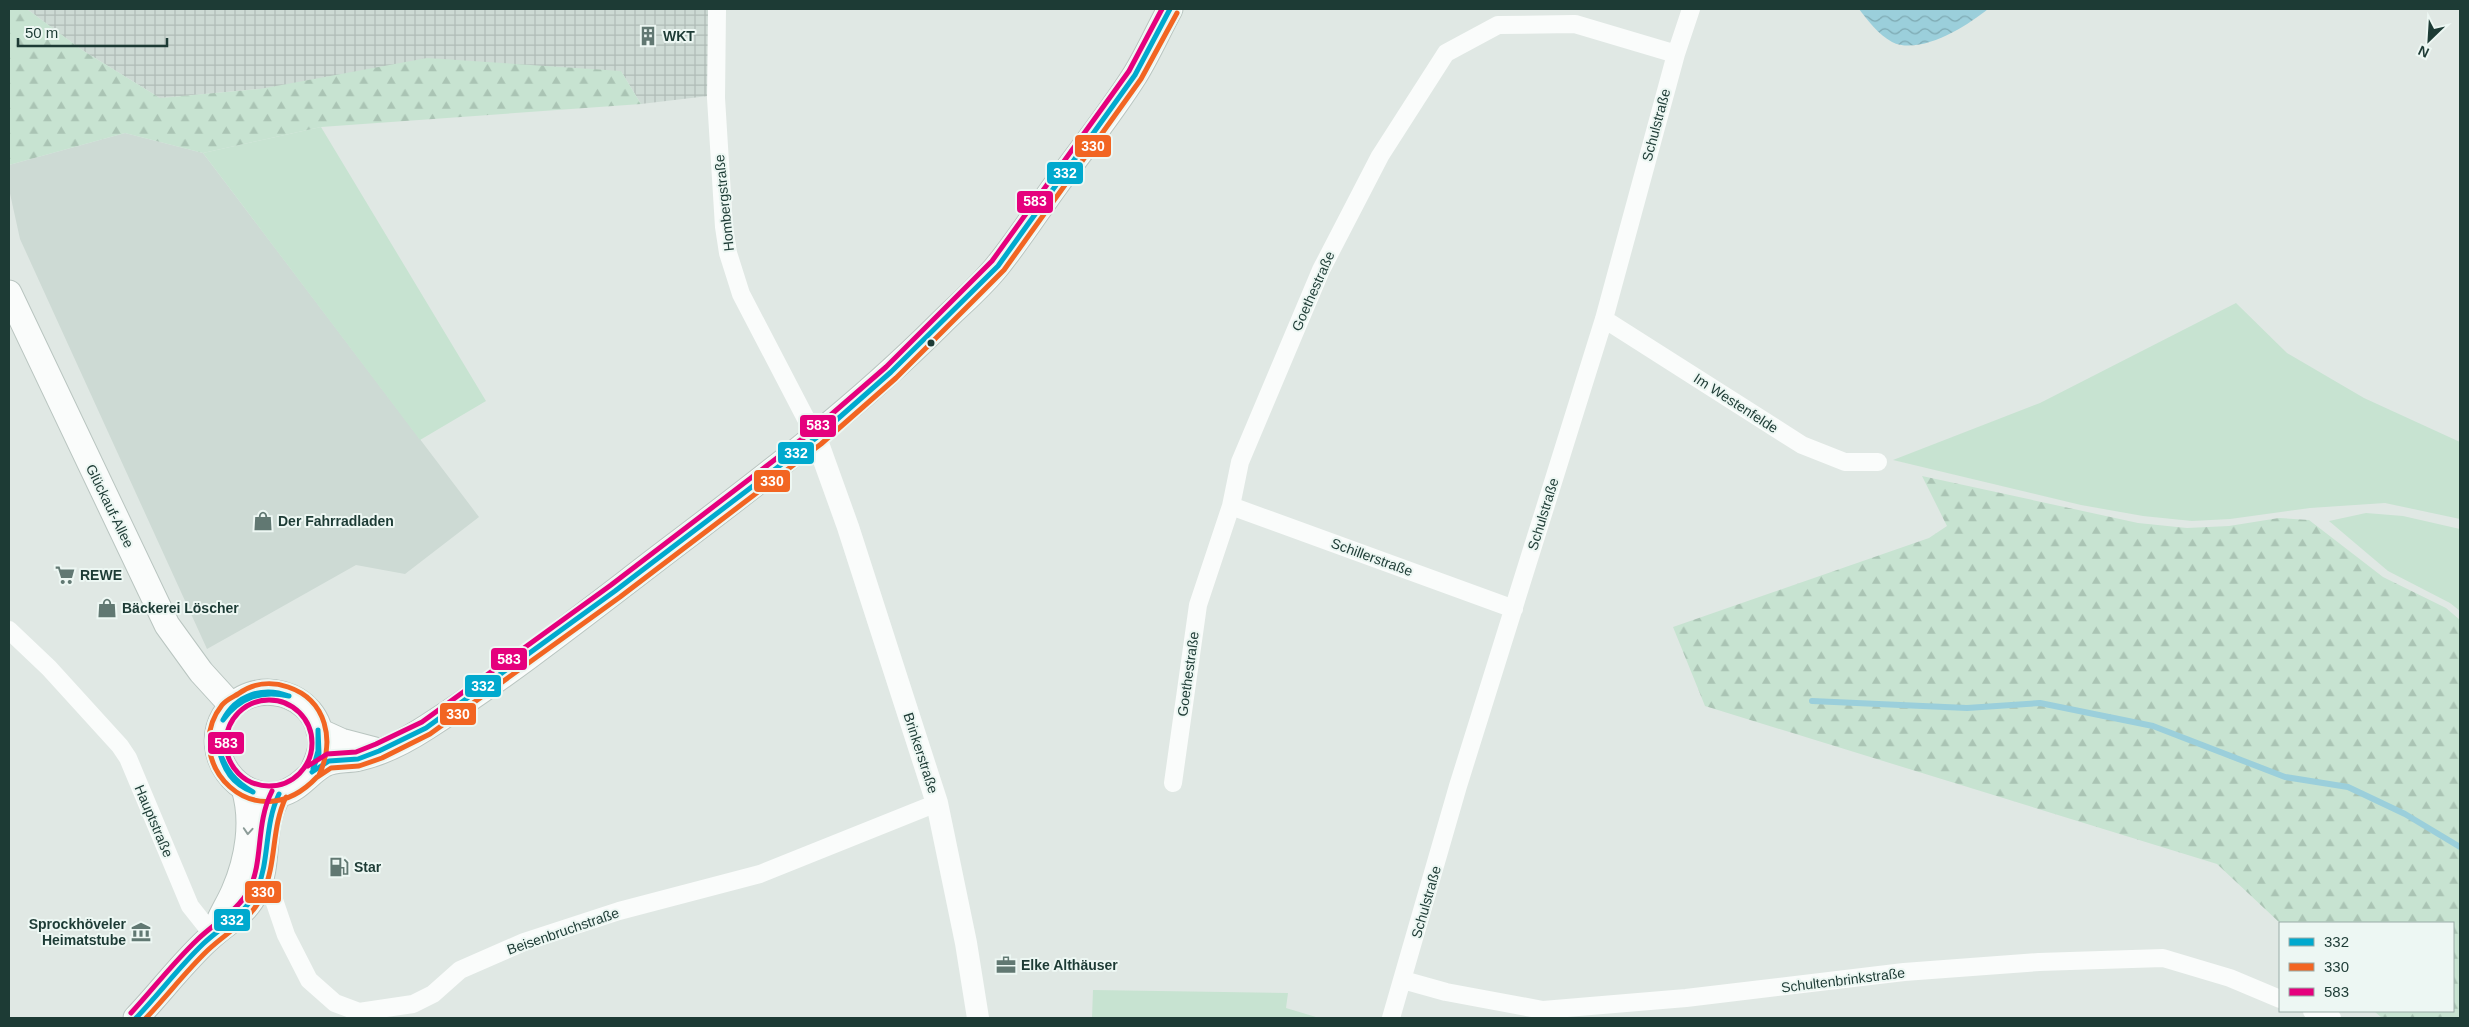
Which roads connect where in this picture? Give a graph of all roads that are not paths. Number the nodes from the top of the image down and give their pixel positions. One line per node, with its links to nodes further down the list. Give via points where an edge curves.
1 (717, 9): 7 (street, Hombergstraße, via 716,98 728,253 741,294)
2 (1170, 9): 7 (main road, via 1135,75 998,266 921,343)
3 (1691, 9): 4 (street, Schulstraße)
4 (1676, 54): 6 (street, Schulstraße); 9 (street, Goethestraße, via 1575,24 1498,25 1446,53 1380,156 1322,270 1240,462)
5 (9, 293): 12 (main road, Glückauf-Allee, via 167,624 201,672)
6 (1604, 318): 8 (street, Im Westenfelde, via 1802,445 1845,462); 10 (street, Schulstraße)
7 (816, 438): 14 (main road, via 488,685 426,728); 19 (street, Brinkerstraße)
8 (1878, 462)
9 (1231, 506): 10 (street, Schillerstraße); 16 (street, Goethestraße, via 1198,605)
10 (1514, 609): 22 (street, Schulstraße, via 1458,786)
11 (9, 630): 21 (street, Hauptstraße, via 120,746 128,758 190,906)
12 (232, 706): 13 (main road, via 256,693 283,693 306,707); 17 (main road, via 220,726 217,750 226,772)
13 (319, 730): 14 (main road); 15 (main road, via 319,756)
14 (379, 751): 15 (main road, via 358,759 329,761)
15 (312, 772): 18 (main road, via 294,788)
16 (1173, 783)
17 (244, 788): 18 (main road, via 267,795); 20 (main road, one-way to 20, via 248,802)
18 (279, 794): 20 (main road, via 267,819)
19 (937, 803): 20 (street, Beisenbruchstraße, via 760,874 619,911 524,942 460,970 421,1001 359,1012 339,1006 309,980 286,935 273,897); 26 (street, Brinkerstraße)
20 (250, 878): 21 (main road, via 256,893 241,914)
21 (213, 935): 25 (main road)
22 (1403, 980): 23 (street, Schultenbrinkstraße, via 1446,992 1543,1010 1677,999 1904,972 2038,962 2163,958 2230,978); 27 (street, Schulstraße)
23 (2279, 999)
24 (2315, 1012): 28 (street)
25 (136, 1018)
26 (978, 1018)
27 (1391, 1018)
28 (2332, 1018)

